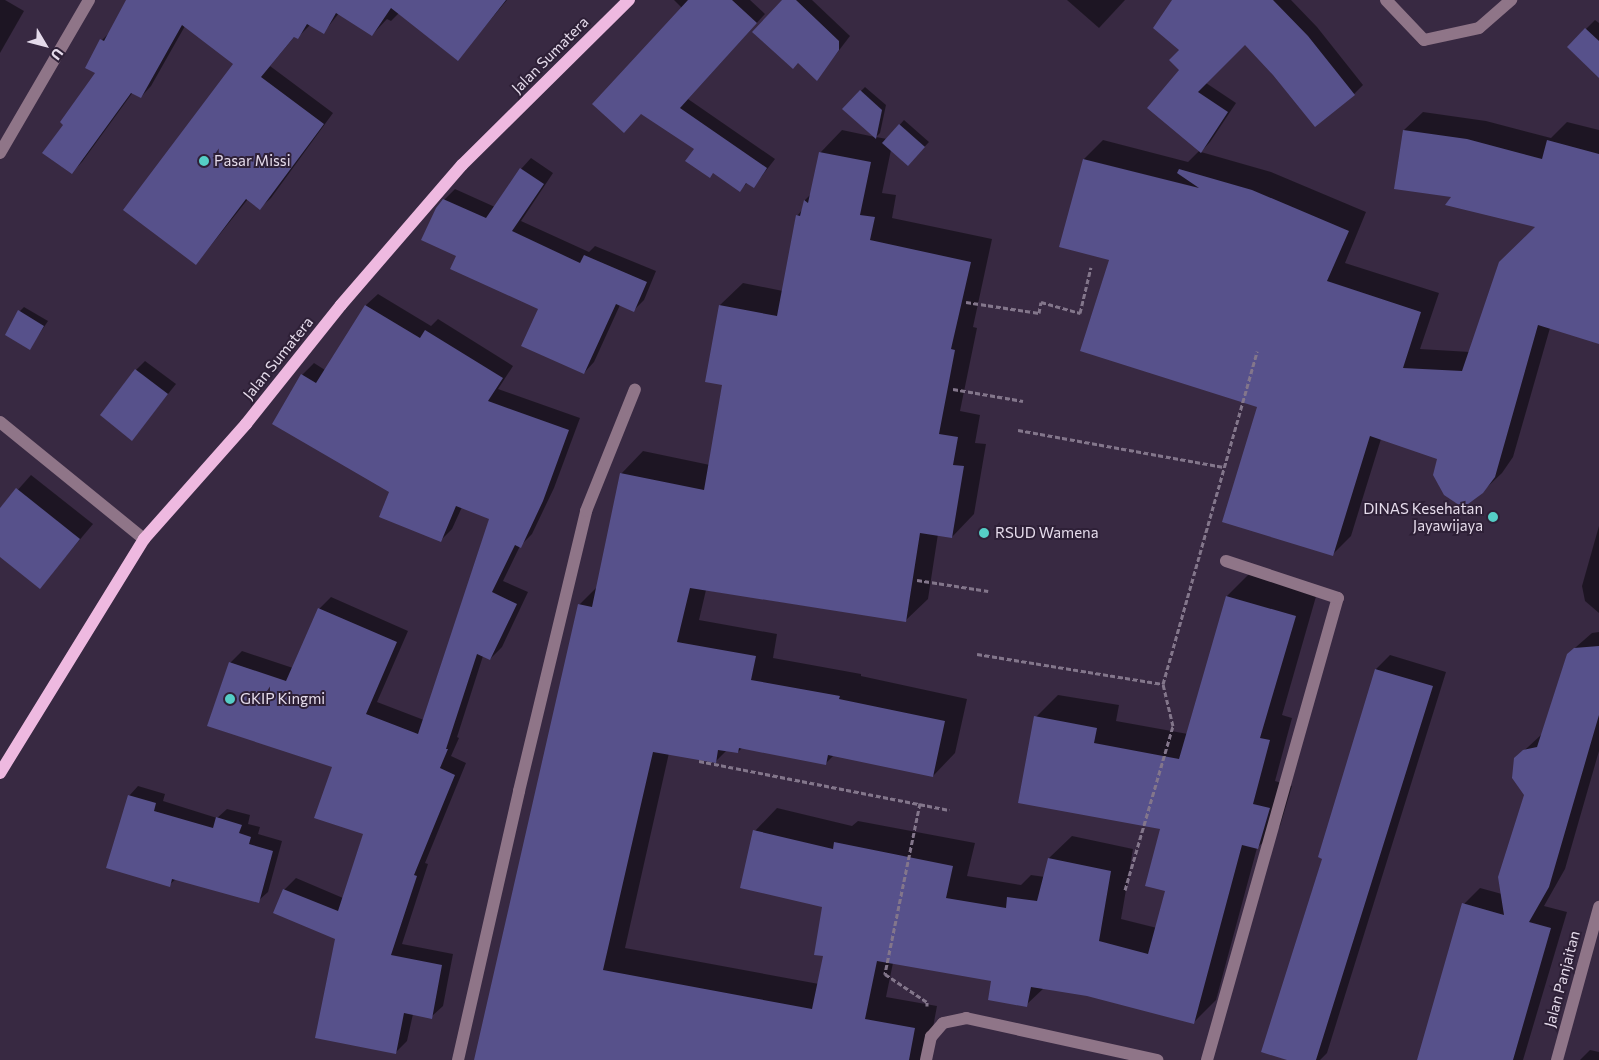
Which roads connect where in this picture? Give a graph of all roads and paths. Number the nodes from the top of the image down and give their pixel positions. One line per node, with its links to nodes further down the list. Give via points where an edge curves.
1 (89, 0): 5 (street)
2 (629, 0): 15 (main road, Jalan Sumatera, via 462,165 341,305 246,424)
3 (1386, 0): 4 (street, via 1424,40 1479,28)
4 (1511, 0)
5 (0, 153)
6 (1091, 267): 7 (path, via 1080,313 1041,302 1039,313)
7 (966, 302)
8 (1257, 351): 14 (path)
9 (635, 389): 28 (street, via 586,511 518,791)
10 (953, 389): 11 (path)
11 (1023, 401)
12 (0, 422): 15 (street)
13 (1018, 430): 14 (path)
14 (1224, 467): 20 (path)
15 (144, 539): 22 (main road, Jalan Sumatera)
16 (1226, 561): 31 (street, via 1338,598)
17 (917, 580): 18 (path)
18 (988, 590)
19 (977, 654): 20 (path)
20 (1163, 684): 25 (path, via 1173,726)
21 (699, 762): 23 (path)
22 (0, 773)
23 (920, 803): 24 (path); 27 (path, via 885,974 927,1002)
24 (949, 810)
25 (1125, 890)
26 (1599, 907): 32 (street, Jalan Panjaitan)
27 (931, 1036): 29 (street); 30 (street, via 943,1023 966,1018)
28 (458, 1060)
29 (926, 1060)
30 (1157, 1060)
31 (1207, 1060)
32 (1557, 1060)

